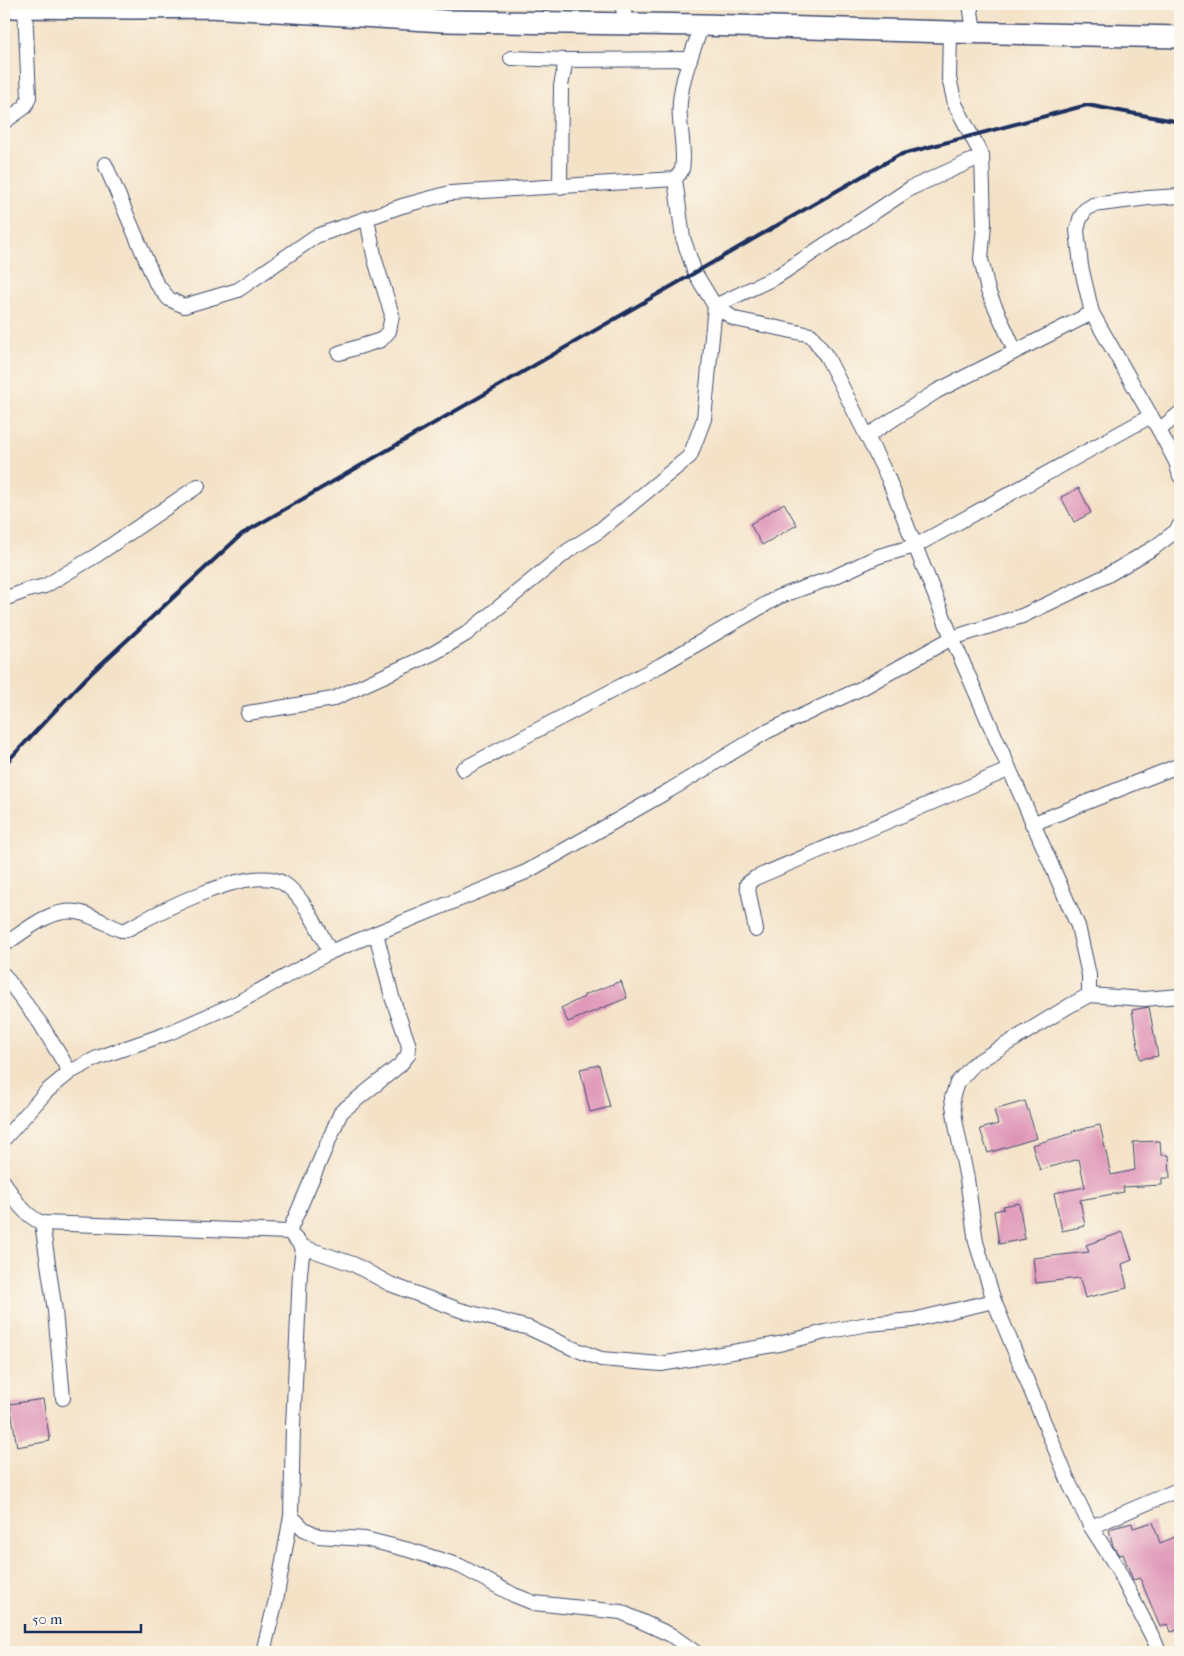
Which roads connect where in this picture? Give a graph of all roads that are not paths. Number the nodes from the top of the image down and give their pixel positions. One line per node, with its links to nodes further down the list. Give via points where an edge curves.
1 (622, 4): 8 (street)
2 (970, 4): 11 (street)
3 (210, 5): 4 (main road); 5 (main road)
4 (137, 6): 7 (main road)
5 (252, 6): 8 (main road, via 344,16)
6 (4, 7): 7 (main road)
7 (25, 7): 16 (street, via 29,96 25,106)
8 (629, 25): 9 (main road)
9 (702, 25): 10 (main road); 14 (street)
10 (950, 32): 11 (main road); 17 (street, via 949,78 956,104)
11 (974, 32): 12 (main road)
12 (1180, 37)
13 (511, 58): 15 (street)
14 (690, 59): 15 (street); 19 (street, via 679,117 683,141 682,170)
15 (566, 60): 20 (street, via 561,86)
16 (4, 122)
17 (982, 156): 23 (street, via 911,188 776,277); 25 (street, via 984,224 981,259 988,291)
18 (106, 164): 22 (street, via 156,283 170,299 184,306 238,290 316,236)
19 (675, 179): 20 (street); 23 (street, via 683,238 695,273)
20 (560, 187): 22 (street, via 450,194)
21 (1180, 196): 24 (street, via 1093,205 1085,210 1078,230 1081,266)
22 (367, 218): 26 (street, via 375,260 392,315 389,331 381,340)
23 (715, 306): 30 (street, via 735,319 811,335); 37 (street, via 704,419 690,456 466,634 434,653 333,699)
24 (1092, 313): 25 (street); 28 (street)
25 (1016, 351): 30 (street, via 937,391)
26 (339, 353)
27 (1180, 412): 29 (street)
28 (1151, 416): 29 (street); 34 (street)
29 (1159, 430): 31 (street)
30 (867, 436): 34 (street)
31 (1180, 476)
32 (198, 486): 35 (street, via 97,555 44,586)
33 (1180, 525): 36 (street, via 1155,547 1106,576 1022,616)
34 (915, 546): 36 (street); 39 (street, via 879,556 778,598 661,665)
35 (4, 599)
36 (952, 638): 40 (street); 43 (street, via 862,688 766,732 526,872)
37 (248, 713)
38 (1180, 765): 41 (street)
39 (463, 769)
40 (1008, 770): 41 (street); 42 (street, via 754,878 747,884)
41 (1032, 824): 47 (street, via 1078,926 1089,975)
42 (756, 930)
43 (376, 934): 45 (street); 53 (street, via 409,1046 408,1055 341,1112)
44 (4, 945): 45 (street, via 49,916 65,911 79,912 126,930 203,892 236,881 268,878 283,882 298,897)
45 (330, 952): 49 (street, via 237,1004 169,1033 97,1058)
46 (4, 975): 49 (street, via 40,1022)
47 (1089, 995): 48 (street, via 1144,999); 55 (street, via 974,1064 957,1083 952,1098 976,1242)
48 (1180, 996)
49 (70, 1072): 50 (street, via 47,1091)
50 (4, 1139)
51 (4, 1182): 52 (street, via 31,1218)
52 (42, 1223): 53 (street); 56 (street)
53 (289, 1232): 54 (street)
54 (303, 1247): 55 (street, via 352,1264 390,1284 460,1310 529,1328 601,1359 661,1364 779,1344 868,1324 913,1320); 58 (street)
55 (994, 1300): 59 (street, via 1070,1485)
56 (64, 1398)
57 (1180, 1489): 59 (street)
58 (291, 1516): 60 (street); 61 (street, via 304,1529 318,1536 365,1539 460,1566 534,1603 621,1612 671,1635)
59 (1091, 1527): 62 (street, via 1116,1566)
60 (263, 1652)
61 (695, 1652)
62 (1159, 1652)

